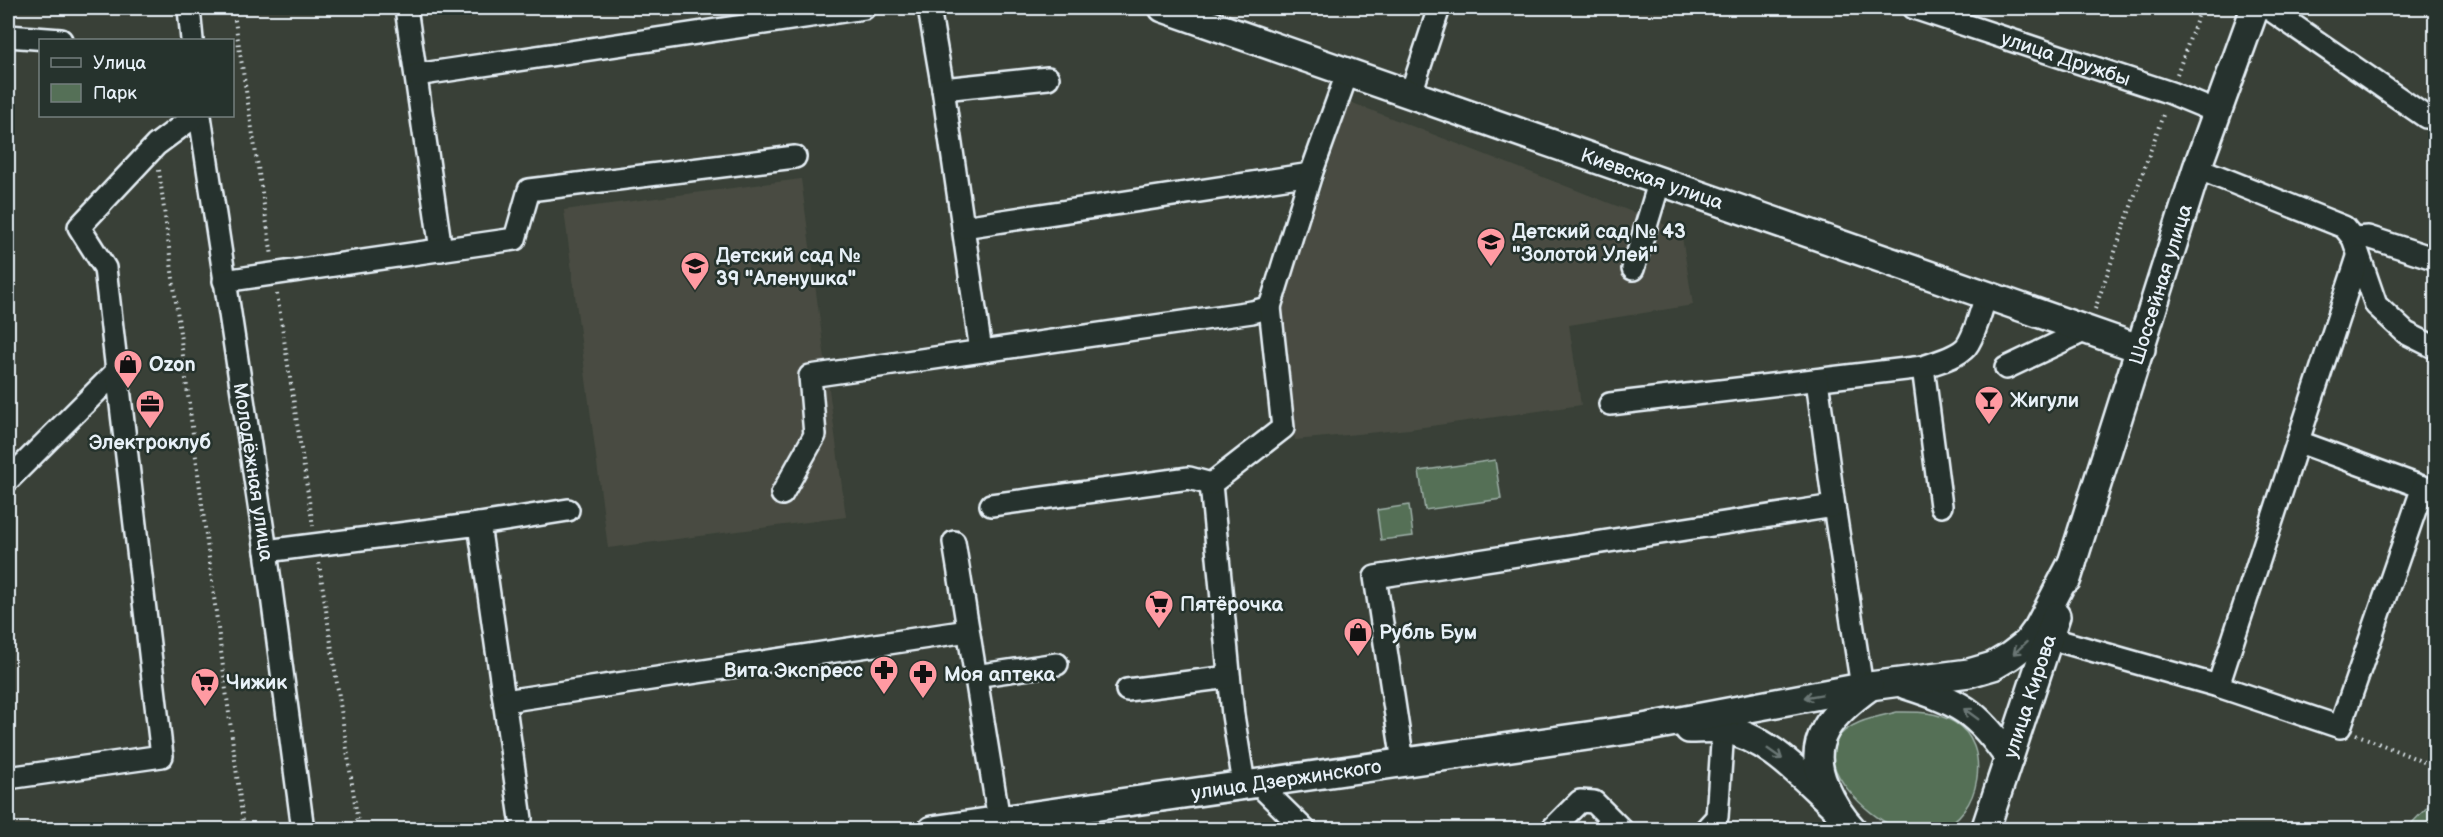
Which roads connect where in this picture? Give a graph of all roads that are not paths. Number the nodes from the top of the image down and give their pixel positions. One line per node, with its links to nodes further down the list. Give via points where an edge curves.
1 (189, 8): 12 (street)
2 (406, 8): 14 (street)
3 (864, 8): 14 (street)
4 (929, 8): 16 (street)
5 (1163, 8): 13 (main road, Киевская улица)
6 (1439, 8): 17 (street)
7 (1914, 8): 18 (street, улица Дружбы, via 2171,93)
8 (2255, 8): 18 (main road, Шоссейная улица)
9 (2268, 8): 21 (street)
10 (8, 36): 11 (street)
11 (48, 39)
12 (192, 39)
13 (1348, 71): 17 (main road, Киевская улица); 24 (street)
14 (416, 75): 28 (street)
15 (1048, 78): 16 (street)
16 (943, 89): 26 (street)
17 (1411, 93): 25 (main road, Киевская улица)
18 (2217, 112): 23 (main road, Шоссейная улица)
19 (194, 117): 40 (street, via 156,145 80,227 105,268)
20 (200, 117): 31 (street, Молодёжная улица)
21 (2426, 117)
22 (795, 157): 28 (street, via 530,190 514,239)
23 (2197, 168): 27 (street, via 2344,227); 36 (main road, Шоссейная улица)
24 (1311, 174): 26 (street); 33 (street)
25 (1660, 180): 30 (street); 32 (main road, Киевская улица)
26 (963, 226): 37 (street)
27 (2355, 247): 29 (street, via 2368,237); 35 (street, via 2376,305 2406,333); 43 (street)
28 (441, 250): 31 (street)
29 (2436, 259)
30 (1633, 269)
31 (224, 281): 54 (street, Молодёжная улица)
32 (1986, 294): 34 (main road, Киевская улица); 38 (street, via 1966,347 1945,360)
33 (1269, 307): 37 (street); 45 (street, via 1283,428)
34 (2090, 324): 36 (main road, Киевская улица); 39 (street)
35 (2436, 348)
36 (2141, 349): 55 (main road, Шоссейная улица)
37 (981, 351): 47 (street, via 810,376 815,435)
38 (1923, 366): 41 (street); 50 (street)
39 (2006, 368)
40 (116, 372): 44 (street); 70 (street, via 162,756)
41 (1817, 380): 42 (street); 49 (street)
42 (1610, 404)
43 (2299, 442): 46 (street); 62 (street)
44 (8, 480)
45 (1211, 484): 48 (street, via 1189,478); 60 (street)
46 (2429, 490): 62 (street, via 2340,727)
47 (782, 494)
48 (991, 505)
49 (1834, 506): 63 (street); 69 (street, via 1375,577)
50 (1941, 506)
51 (568, 510): 52 (street)
52 (479, 524): 54 (street); 65 (street)
53 (954, 542): 56 (street)
54 (266, 551): 76 (street, Молодёжная улица)
55 (2072, 563): 57 (main road, улица Кирова); 61 (main road, one-way to 61, via 2038,628 2010,656 1969,673)
56 (968, 631): 59 (street); 65 (street)
57 (2049, 638): 62 (street); 68 (main road, улица Кирова)
58 (1057, 664): 59 (street)
59 (975, 676): 75 (street)
60 (1229, 677): 64 (street); 71 (street)
61 (1899, 682): 63 (main road); 68 (main road, one-way to 61, via 1980,721 1961,706)
62 (2217, 686)
63 (1866, 687): 66 (main road, one-way to 66); 72 (main road, via 1844,705 1820,739 1816,754 1818,771)
64 (1127, 690)
65 (505, 701): 74 (street)
66 (1643, 728): 67 (main road); 69 (main road, улица Дзержинского)
67 (1723, 729): 72 (main road, one-way to 72, via 1744,736 1787,762); 82 (street, via 1717,817)
68 (2009, 758): 84 (main road, улица Кирова)
69 (1403, 762): 71 (main road, улица Дзержинского)
70 (8, 778)
71 (1250, 783): 73 (main road, улица Дзержинского); 79 (street)
72 (1832, 804): 83 (main road)
73 (1062, 811): 75 (main road, улица Дзержинского); 78 (street)
74 (521, 819)
75 (999, 820): 77 (main road, улица Дзержинского)
76 (303, 830)
77 (932, 830)
78 (1082, 830)
79 (1305, 830)
80 (1551, 830): 81 (street, via 1580,801 1594,801)
81 (1622, 830)
82 (1705, 830)
83 (1853, 830)
84 (1985, 830)

